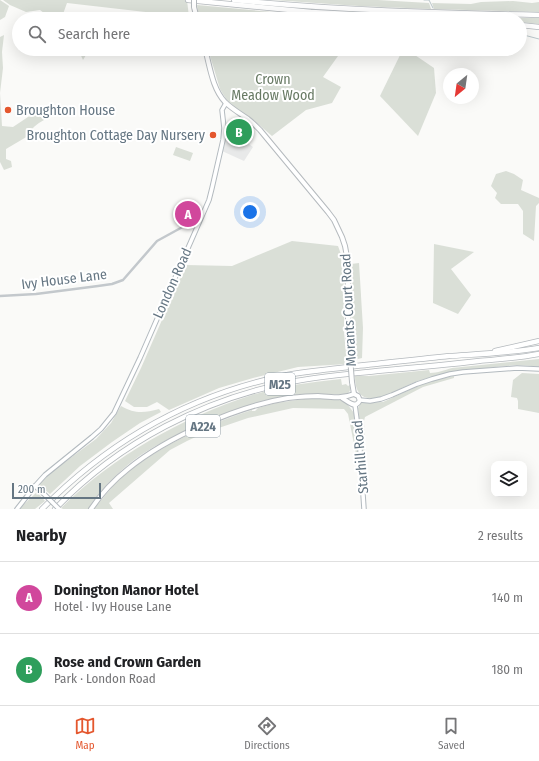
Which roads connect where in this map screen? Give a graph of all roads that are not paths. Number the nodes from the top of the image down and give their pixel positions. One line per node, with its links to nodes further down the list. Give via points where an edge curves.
1 (188, 0): 5 (highway)
2 (194, 0): 4 (main road, bridge)
3 (234, 0): 6 (highway, via 312,7)
4 (195, 12)
5 (328, 12)
6 (440, 12)
7 (527, 15): 8 (highway)
8 (539, 15)
9 (527, 26): 10 (highway)
10 (539, 27)
11 (207, 56): 12 (main road, via 219,94)
12 (226, 103): 13 (street, London Road, via 222,110 223,140 212,188); 20 (main road, Morants Court Road, bridge, via 260,130 328,212 339,229 348,262 348,332)
13 (202, 216): 14 (street, Ivy House Lane, via 157,241 123,280 98,286); 24 (street, London Road, via 114,413 96,433)
14 (0, 296)
15 (539, 341): 17 (highway, M25)
16 (539, 348): 17 (highway, M25)
17 (484, 353): 26 (highway, M25, via 312,371 265,380 200,400 123,441 85,469)
18 (539, 354): 27 (highway, M25, via 321,377 243,394 190,414 135,444 96,471)
19 (539, 369): 22 (street, via 517,368 450,374 381,399)
20 (352, 395): 21 (main road, A224); 22 (main road, via 358,396); 23 (main road, via 349,400)
21 (340, 398): 23 (main road, A224); 29 (main road, A224, via 305,397 275,401 230,414 196,429 162,446 127,469)
22 (360, 400): 23 (main road)
23 (352, 404): 30 (street, Starhill Road, via 359,435)
24 (35, 486): 25 (street, London Road); 28 (street, bridge)
25 (17, 509)
26 (42, 509)
27 (54, 509)
28 (59, 509)
29 (92, 509)
30 (364, 509)

